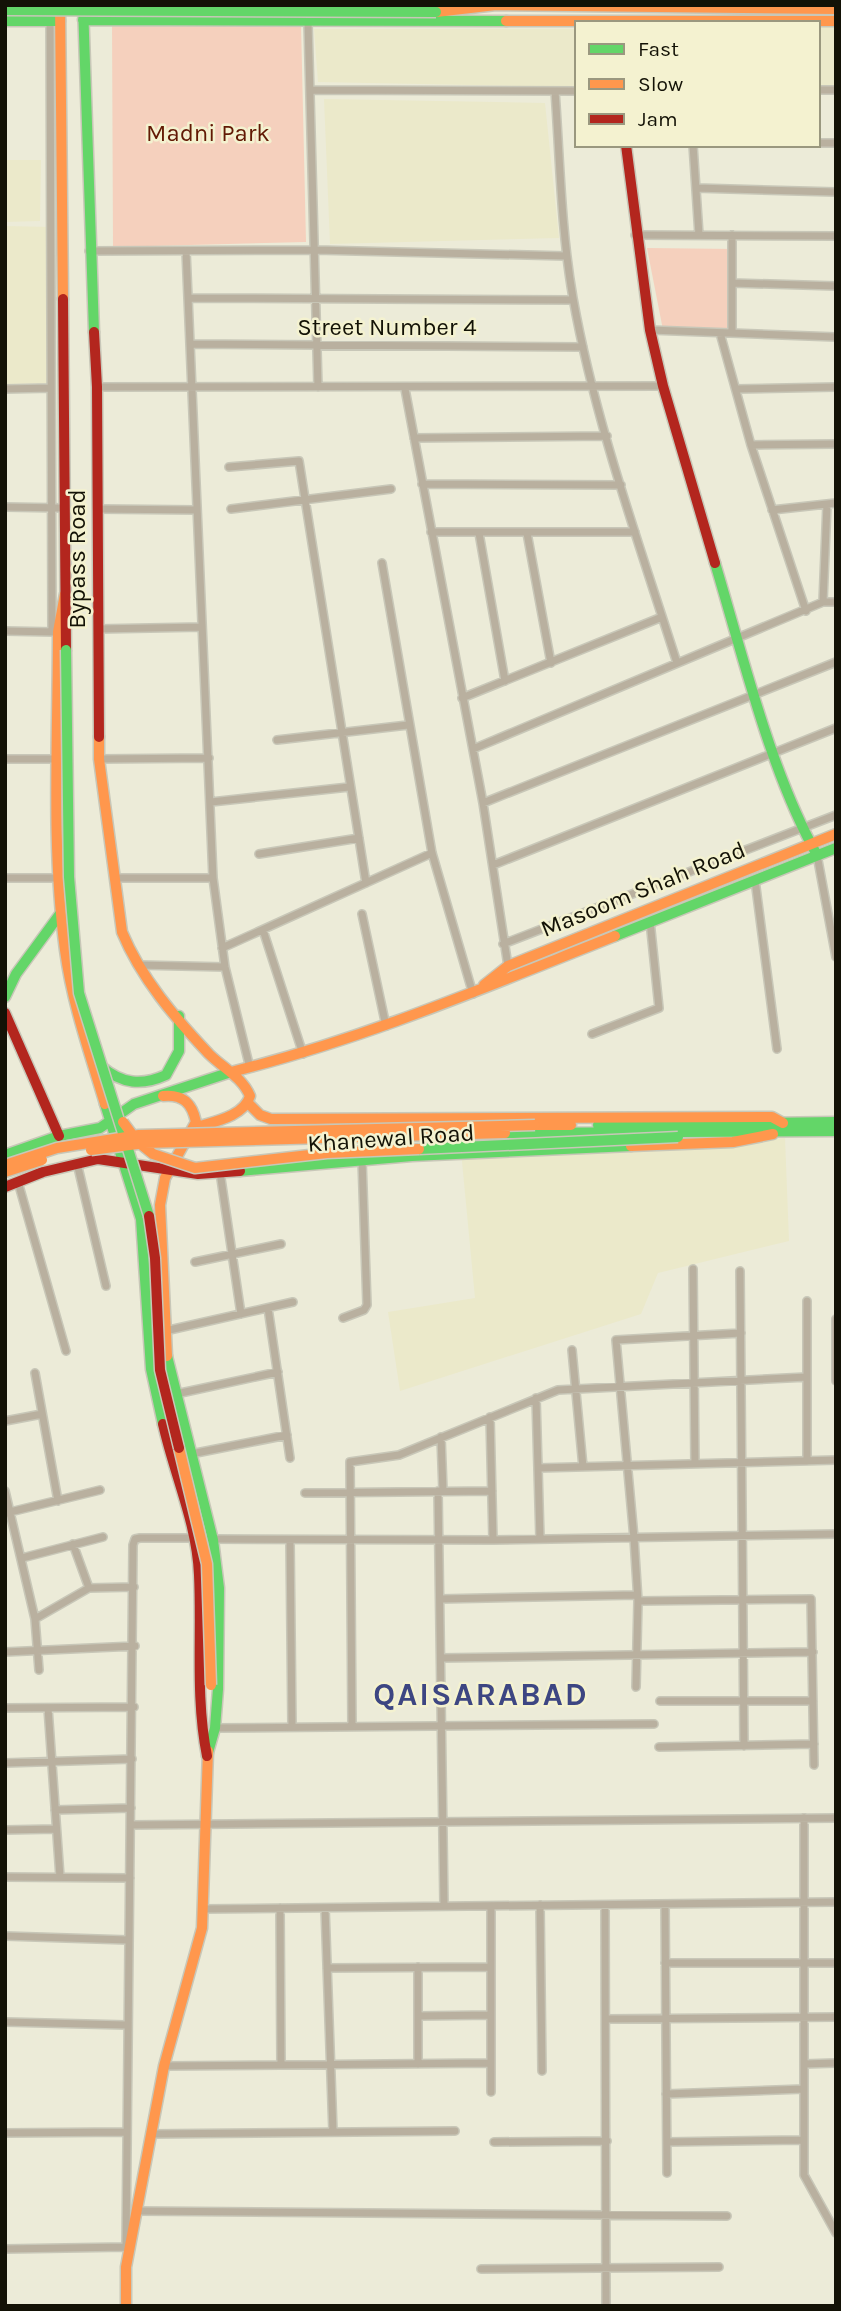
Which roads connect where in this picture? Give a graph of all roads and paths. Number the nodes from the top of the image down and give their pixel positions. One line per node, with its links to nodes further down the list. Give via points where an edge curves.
1 (50, 5): 12 (street)
2 (60, 5): 12 (main road)
3 (83, 5): 10 (main road, Bypass Road)
4 (495, 5): 5 (main road); 8 (main road)
5 (625, 7): 6 (main road)
6 (836, 9)
7 (5, 10): 8 (main road, bridge)
8 (436, 12): 9 (main road)
9 (494, 19): 13 (main road); 14 (main road)
10 (83, 20): 14 (main road); 28 (main road, Bypass Road)
11 (5, 21): 12 (main road)
12 (55, 21): 18 (main road)
13 (579, 21)
14 (308, 23): 15 (street)
15 (311, 90): 16 (street); 27 (street)
16 (555, 91): 17 (street); 30 (street)
17 (575, 91)
18 (55, 116): 47 (street); 64 (main road)
19 (626, 147): 23 (main road)
20 (693, 147): 21 (street)
21 (696, 188): 22 (street); 25 (street)
22 (836, 192)
23 (635, 235): 25 (street); 36 (main road)
24 (732, 235): 25 (street); 26 (street); 31 (street)
25 (699, 236)
26 (836, 236)
27 (316, 250): 29 (street); 30 (street); 34 (street)
28 (89, 251): 29 (street); 44 (main road, Bypass Road)
29 (186, 251): 33 (street)
30 (566, 256): 35 (street)
31 (732, 283): 32 (street); 38 (street)
32 (836, 286)
33 (188, 298): 34 (street); 40 (street)
34 (317, 298): 35 (street); 41 (street)
35 (573, 300): 42 (street)
36 (650, 330): 37 (street); 43 (main road)
37 (720, 333): 38 (street); 52 (street)
38 (732, 333): 39 (street)
39 (836, 337)
40 (191, 344): 41 (street, Street Number 4); 49 (street)
41 (318, 346): 42 (street, Street Number 4); 45 (street)
42 (583, 347): 51 (street)
43 (663, 386): 51 (street); 84 (main road)
44 (97, 387): 49 (street); 66 (main road, Bypass Road)
45 (318, 387): 49 (street); 50 (street)
46 (836, 387): 52 (street)
47 (51, 388): 48 (street); 65 (street)
48 (5, 389)
49 (191, 389): 68 (street)
50 (405, 389): 51 (street); 54 (street)
51 (593, 389): 53 (street)
52 (736, 389): 56 (street)
53 (607, 436): 54 (street); 59 (street)
54 (414, 438): 58 (street)
55 (836, 444): 56 (street)
56 (751, 445): 69 (street)
57 (229, 467): 61 (street, via 299,461)
58 (422, 484): 59 (street); 70 (street)
59 (621, 485): 71 (street)
60 (391, 489): 61 (street)
61 (304, 498): 67 (street); 93 (street)
62 (832, 503): 69 (street); 76 (street)
63 (5, 507): 65 (street)
64 (64, 508): 65 (street); 75 (main road)
65 (52, 509): 83 (street)
66 (98, 509): 68 (street); 81 (main road, Bypass Road)
67 (231, 509)
68 (197, 510): 80 (street)
69 (772, 510): 78 (street)
70 (431, 531): 72 (street); 90 (street)
71 (635, 532): 73 (street); 79 (street)
72 (479, 533): 73 (street); 88 (street)
73 (527, 533): 86 (street)
74 (382, 563): 91 (street)
75 (65, 594): 83 (main road); 144 (main road, bridge, via 68,865 74,952 79,993)
76 (823, 602): 77 (street); 78 (street)
77 (836, 603)
78 (806, 611): 84 (street)
79 (662, 617): 86 (street); 87 (street)
80 (202, 627): 81 (street); 97 (street)
81 (98, 629): 100 (main road, Bypass Road)
82 (5, 631): 83 (street)
83 (55, 632): 99 (main road)
84 (737, 639): 87 (street); 89 (main road)
85 (836, 662): 89 (street)
86 (551, 663): 88 (street)
87 (677, 663): 95 (street)
88 (505, 681): 90 (street)
89 (754, 695): 96 (main road); 103 (street)
90 (462, 698): 95 (street)
91 (408, 724): 93 (street); 111 (street)
92 (836, 728): 96 (street)
93 (342, 732): 94 (street); 101 (street)
94 (277, 740)
95 (472, 749): 103 (street)
96 (777, 752): 105 (main road); 113 (street)
97 (209, 758): 100 (street); 102 (street)
98 (5, 759): 99 (street)
99 (58, 759): 115 (main road)
100 (99, 759): 116 (main road, Bypass Road)
101 (349, 787): 102 (street); 107 (street)
102 (211, 802): 117 (street)
103 (483, 803): 113 (street)
104 (836, 815): 105 (street)
105 (802, 828): 108 (main road); 124 (street)
106 (836, 834): 108 (main road, Masoom Shah Road)
107 (359, 838): 110 (street); 119 (street)
108 (811, 844): 112 (main road); 128 (main road, Masoom Shah Road)
109 (836, 848): 112 (main road, Masoom Shah Road)
110 (259, 853)
111 (432, 853): 119 (street); 132 (street)
112 (817, 855): 118 (main road, Masoom Shah Road); 126 (street)
113 (493, 866): 124 (street)
114 (5, 878): 115 (street)
115 (59, 878): 120 (main road)
116 (116, 878): 117 (street); 127 (main road, Bypass Road, via 122,932)
117 (213, 878): 125 (street)
118 (755, 880): 122 (main road, Masoom Shah Road); 138 (street)
119 (366, 883): 123 (street)
120 (60, 914): 131 (main road); 140 (main road, via 71,987)
121 (362, 914): 136 (street)
122 (650, 921): 132 (main road, Masoom Shah Road); 137 (street, via 659,1008)
123 (263, 930): 125 (street); 139 (street)
124 (503, 944): 128 (street)
125 (222, 948): 129 (street)
126 (836, 957)
127 (137, 965): 129 (street); 135 (main road, Bypass Road)
128 (508, 966): 132 (main road, Masoom Shah Road)
129 (225, 967): 141 (street)
130 (5, 970): 131 (main road)
131 (16, 974): 133 (main road)
132 (473, 994): 136 (main road, Masoom Shah Road)
133 (5, 997)
134 (5, 1013): 152 (main road)
135 (179, 1016): 140 (main road, via 178,1051 166,1075 154,1082 117,1079); 142 (main road, Bypass Road)
136 (386, 1026): 139 (main road, Masoom Shah Road)
137 (592, 1034)
138 (778, 1049)
139 (303, 1054): 141 (main road, Masoom Shah Road)
140 (91, 1057): 146 (main road)
141 (250, 1068): 142 (main road, Masoom Shah Road)
142 (231, 1072): 143 (main road, Masoom Shah Road); 145 (main road, Bypass Road, via 246,1085)
143 (163, 1096): 146 (main road, via 134,1104); 148 (main road, via 173,1094 189,1101 195,1114)
144 (112, 1103): 151 (main road, bridge, via 133,1139 146,1151 195,1168 327,1153); 256 (main road, bridge, via 152,1234 160,1370 207,1564 211,1611)
145 (248, 1103): 148 (main road, via 231,1116); 149 (main road, via 271,1119 772,1117)
146 (108, 1119): 152 (main road, via 100,1128); 156 (main road)
147 (836, 1122): 149 (main road, Khanewal Road)
148 (194, 1128): 159 (main road)
149 (785, 1128): 150 (main road, Khanewal Road); 151 (main road, Khanewal Road); 155 (main road, Khanewal Road, via 733,1142); 158 (main road, Khanewal Road, bridge, via 536,1125 139,1135 57,1148)
150 (836, 1131)
151 (743, 1132): 160 (main road, Khanewal Road, bridge, via 145,1143 76,1152)
152 (59, 1136): 153 (main road)
153 (36, 1143): 154 (main road); 161 (main road, via 24,1150 19,1164 23,1170)
154 (5, 1155)
155 (362, 1160): 162 (main road, Khanewal Road); 175 (street, via 367,1306)
156 (121, 1161): 157 (main road, Khanewal Road); 159 (main road, Khanewal Road); 217 (main road, via 135,1194 145,1241 155,1389)
157 (77, 1163): 161 (main road, Khanewal Road); 170 (street)
158 (5, 1165)
159 (170, 1170): 162 (main road, Khanewal Road); 177 (main road, via 161,1188 160,1205)
160 (5, 1172)
161 (43, 1172): 163 (main road, Khanewal Road)
162 (220, 1172): 166 (street)
163 (18, 1182): 164 (main road, Khanewal Road); 181 (street)
164 (5, 1187)
165 (281, 1244): 166 (street)
166 (233, 1254): 167 (street); 174 (street)
167 (195, 1262)
168 (693, 1269): 179 (street)
169 (740, 1271): 178 (street)
170 (106, 1286)
171 (807, 1301): 184 (street)
172 (293, 1302): 173 (street)
173 (268, 1308): 174 (street); 182 (street)
174 (241, 1314): 177 (street)
175 (343, 1318)
176 (836, 1319): 186 (street)
177 (165, 1331): 190 (main road)
178 (741, 1332): 179 (street); 185 (street)
179 (694, 1336): 187 (street); 188 (street, via 616,1340)
180 (572, 1350): 189 (street)
181 (66, 1351)
182 (278, 1372): 190 (street); 195 (street)
183 (35, 1373): 192 (street)
184 (807, 1377): 185 (street); 200 (street)
185 (742, 1380): 187 (street); 201 (street)
186 (836, 1381)
187 (694, 1383): 188 (street); 202 (street)
188 (618, 1387): 189 (street); 203 (street)
189 (576, 1389): 191 (street); 204 (street)
190 (176, 1394): 197 (main road)
191 (536, 1398): 193 (street); 205 (street)
192 (42, 1414): 194 (street); 212 (street)
193 (490, 1417): 196 (street); 208 (street)
194 (5, 1420)
195 (287, 1435): 197 (street); 198 (street)
196 (441, 1437): 207 (street); 210 (street, via 399,1455 350,1462)
197 (191, 1454): 221 (main road)
198 (290, 1458)
199 (836, 1460): 200 (street)
200 (807, 1461): 201 (street)
201 (743, 1463): 202 (street); 216 (street)
202 (695, 1464): 203 (street)
203 (626, 1466): 204 (street); 218 (street)
204 (583, 1467): 205 (street)
205 (538, 1468): 220 (street)
206 (100, 1490): 212 (street)
207 (440, 1491): 208 (street); 210 (street); 219 (street)
208 (492, 1491): 223 (street)
209 (5, 1492): 213 (street)
210 (349, 1492): 211 (street); 222 (street)
211 (304, 1493)
212 (58, 1500): 213 (street)
213 (8, 1513): 226 (street)
214 (836, 1534): 216 (street)
215 (103, 1537): 225 (street)
216 (744, 1537): 218 (street); 231 (street)
217 (194, 1538): 221 (street); 227 (street, via 135,1539); 256 (main road, via 200,1608 200,1715)
218 (634, 1538): 220 (street); 229 (street)
219 (439, 1539): 222 (street); 223 (street); 230 (street)
220 (540, 1539): 223 (street)
221 (213, 1540): 224 (street); 252 (main road, via 220,1615)
222 (351, 1540): 224 (street); 251 (street)
223 (493, 1540)
224 (290, 1541): 250 (street)
225 (73, 1544): 226 (street); 228 (street)
226 (22, 1558): 232 (street)
227 (134, 1587): 228 (street); 233 (street)
228 (89, 1588): 232 (street)
229 (637, 1598): 230 (street); 231 (street); 238 (street)
230 (440, 1599): 239 (street)
231 (744, 1599): 236 (street, via 808,1597); 237 (street)
232 (35, 1619): 234 (street)
233 (135, 1646): 234 (street); 245 (street)
234 (38, 1649): 235 (street); 240 (street)
235 (5, 1652)
236 (813, 1652): 237 (street); 244 (street)
237 (744, 1653): 238 (street); 243 (street)
238 (637, 1655): 239 (street); 241 (street)
239 (441, 1658): 249 (street)
240 (39, 1671)
241 (636, 1687)
242 (660, 1701): 243 (street)
243 (744, 1701): 244 (street); 254 (street)
244 (813, 1701): 253 (street)
245 (134, 1707): 247 (street); 257 (street)
246 (5, 1708): 247 (street)
247 (48, 1708): 258 (street)
248 (654, 1724): 249 (street)
249 (442, 1726): 251 (street); 265 (street)
250 (292, 1727): 251 (street); 252 (street)
251 (352, 1727)
252 (215, 1728): 256 (main road)
253 (814, 1744): 254 (street); 260 (street)
254 (744, 1746): 255 (street)
255 (659, 1747)
256 (208, 1756): 267 (main road)
257 (132, 1759): 258 (street); 261 (street)
258 (52, 1762): 259 (street); 262 (street)
259 (5, 1763)
260 (814, 1765)
261 (131, 1808): 262 (street); 266 (street)
262 (55, 1810): 268 (street)
263 (804, 1818): 264 (street); 265 (street); 273 (street)
264 (836, 1818)
265 (443, 1822): 267 (street); 278 (street)
266 (131, 1825): 267 (street); 272 (street)
267 (206, 1825): 282 (main road)
268 (56, 1829): 269 (street); 271 (street)
269 (5, 1830)
270 (5, 1877): 271 (street)
271 (60, 1877): 272 (street)
272 (130, 1878): 284 (street)
273 (805, 1902): 274 (street); 275 (street); 285 (street)
274 (836, 1902)
275 (665, 1904): 277 (street); 287 (street)
276 (540, 1905): 277 (street); 279 (street); 306 (street)
277 (605, 1905): 296 (street)
278 (444, 1906): 279 (street); 281 (street)
279 (491, 1906): 289 (street)
280 (280, 1908): 281 (street); 282 (street); 303 (street)
281 (326, 1908): 290 (street)
282 (204, 1909): 305 (main road, via 200,1940)
283 (5, 1936): 284 (street)
284 (128, 1940): 298 (street)
285 (804, 1963): 286 (street); 287 (street); 294 (street)
286 (836, 1963)
287 (665, 1964): 295 (street)
288 (418, 1967): 289 (street); 290 (street); 292 (street)
289 (491, 1967): 291 (street)
290 (327, 1968): 304 (street)
291 (491, 2015): 292 (street); 299 (street)
292 (418, 2016): 302 (street)
293 (836, 2017): 294 (street)
294 (804, 2018): 295 (street); 300 (street)
295 (666, 2019): 296 (street); 309 (street)
296 (606, 2020): 316 (street)
297 (5, 2022): 298 (street)
298 (126, 2025): 311 (street)
299 (491, 2063): 302 (street); 308 (street)
300 (804, 2063): 301 (street); 307 (street)
301 (836, 2063)
302 (418, 2064): 304 (street)
303 (281, 2065): 304 (street); 305 (street)
304 (331, 2065): 312 (street)
305 (163, 2066): 314 (main road)
306 (542, 2071)
307 (804, 2089): 309 (street); 315 (street)
308 (491, 2092)
309 (666, 2094): 318 (street)
310 (455, 2130): 312 (street)
311 (126, 2132): 313 (street); 324 (street)
312 (333, 2132): 314 (street)
313 (5, 2133)
314 (151, 2134): 320 (main road)
315 (804, 2140): 318 (street); 323 (street, via 804,2175)
316 (607, 2141): 317 (street); 322 (street)
317 (494, 2142)
318 (667, 2142): 319 (street)
319 (667, 2173)
320 (138, 2211): 322 (street); 326 (main road)
321 (727, 2216): 322 (street)
322 (605, 2217): 329 (street)
323 (836, 2232)
324 (126, 2247): 325 (street); 326 (street)
325 (5, 2249)
326 (126, 2267): 330 (main road)
327 (719, 2267): 329 (street)
328 (481, 2269): 329 (street)
329 (606, 2269): 331 (street)
330 (126, 2306)
331 (606, 2306)

